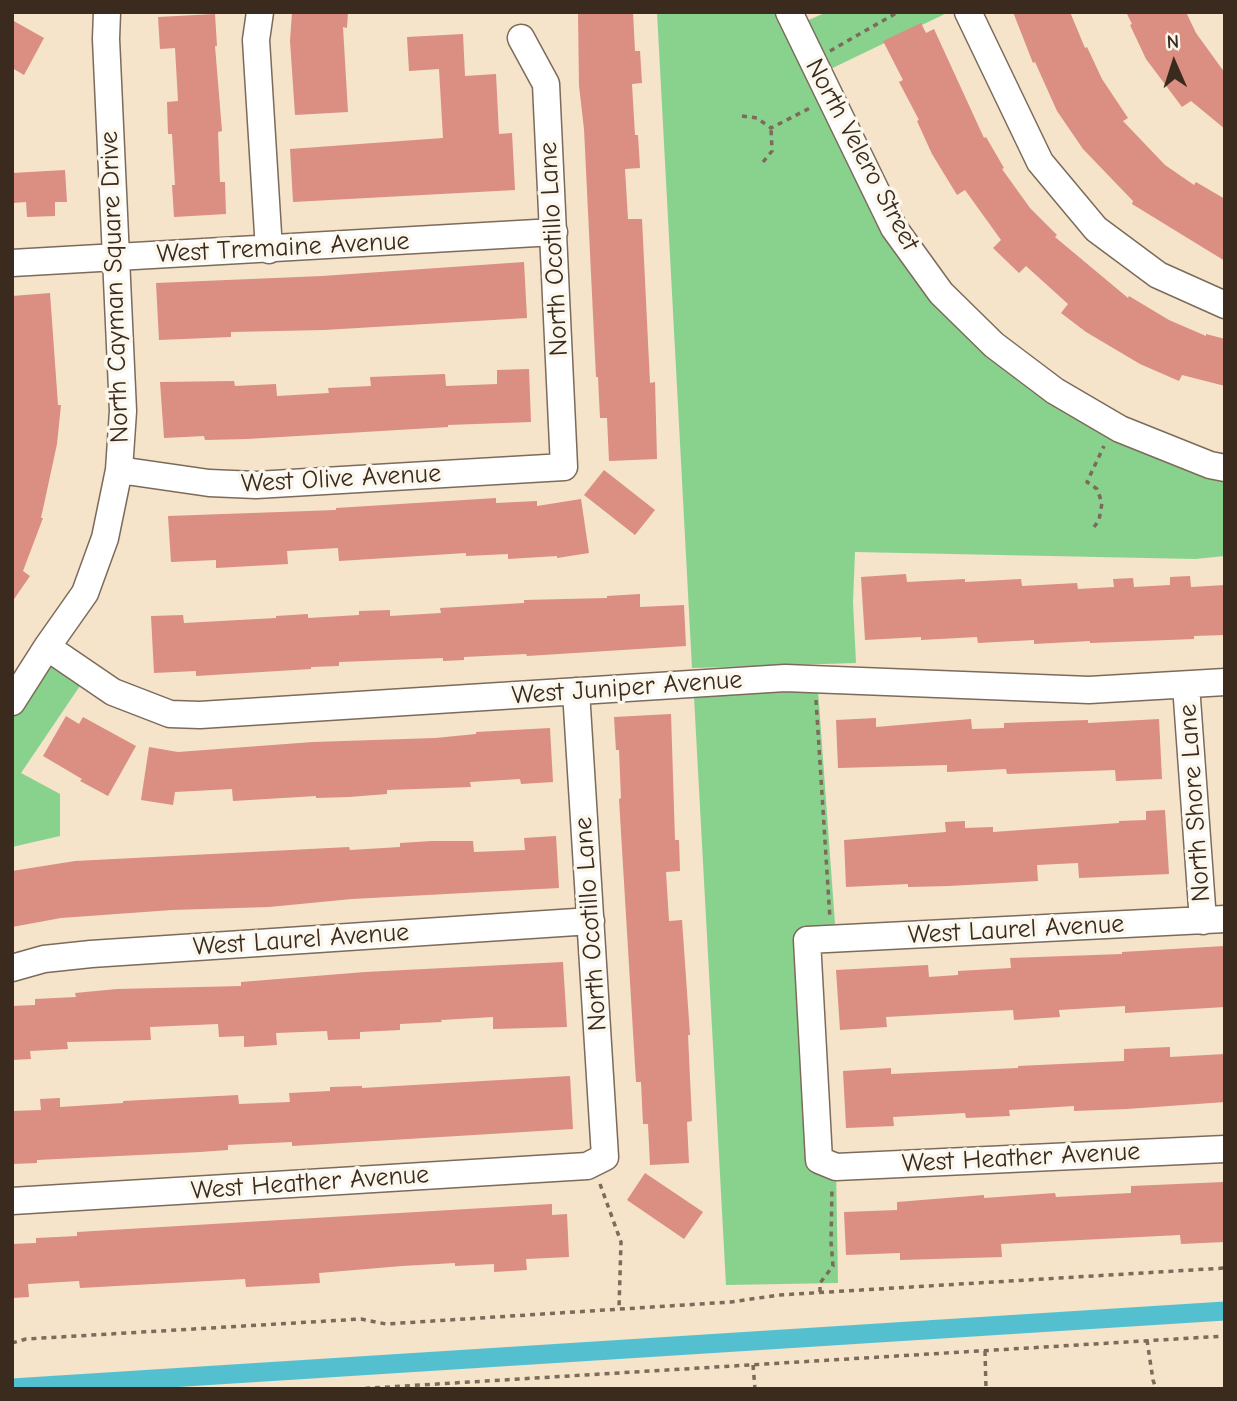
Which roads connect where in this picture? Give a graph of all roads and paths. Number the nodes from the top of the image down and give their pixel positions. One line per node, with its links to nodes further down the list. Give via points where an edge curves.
1 (107, 12): 14 (street, North Cayman Square Drive)
2 (260, 12): 13 (street, via 256,40)
3 (789, 12): 7 (street, North Velero Street)
4 (898, 12): 7 (path)
5 (968, 12): 16 (street, via 1041,162 1096,229 1158,275)
6 (521, 37): 12 (street, North Ocotillo Lane, via 546,84)
7 (810, 60): 8 (street, North Velero Street)
8 (829, 98): 10 (path); 17 (street, North Velero Street, via 894,228 941,293 993,345 1055,391)
9 (742, 116): 10 (path, via 757,118)
10 (771, 128): 11 (path, via 772,151)
11 (764, 163)
12 (554, 232): 13 (street, West Tremaine Avenue); 18 (street, North Ocotillo Lane)
13 (269, 250): 14 (street, West Tremaine Avenue)
14 (118, 257): 15 (street, West Tremaine Avenue); 20 (street, North Cayman Square Drive, via 123,411)
15 (12, 263)
16 (1225, 305)
17 (1115, 425): 19 (street, North Velero Street); 21 (path, via 1087,482 1097,489 1102,503)
18 (564, 467): 20 (street, West Olive Avenue, via 256,485)
19 (1225, 468)
20 (120, 470): 22 (street, North Cayman Square Drive, via 105,538 85,593)
21 (1094, 527)
22 (47, 647): 25 (street, West Juniper Avenue, via 113,692 170,714); 27 (street, North Cayman Square Drive)
23 (1225, 682): 24 (street, West Juniper Avenue)
24 (1186, 685): 25 (street, West Juniper Avenue, via 1088,690 810,678); 28 (street, North Shore Lane)
25 (576, 691): 29 (street, North Ocotillo Lane)
26 (815, 694): 30 (path)
27 (12, 702)
28 (1214, 920): 30 (street, West Laurel Avenue)
29 (591, 921): 31 (street, West Laurel Avenue, via 91,954); 33 (street, North Ocotillo Lane)
30 (819, 939): 34 (street)
31 (12, 968)
32 (1225, 1149): 34 (street, West Heather Avenue)
33 (596, 1161): 35 (street, West Heather Avenue); 38 (path, via 620,1235)
34 (827, 1164): 37 (path, via 834,1266 820,1283)
35 (12, 1201)
36 (1225, 1268): 37 (path)
37 (820, 1292): 38 (path)
38 (619, 1308): 41 (path, via 386,1324 361,1319)
39 (1225, 1336): 40 (path)
40 (1147, 1340): 42 (path); 47 (path)
41 (12, 1343)
42 (985, 1351): 43 (path); 46 (path)
43 (753, 1365): 44 (path); 45 (path)
44 (355, 1389)
45 (755, 1389)
46 (986, 1389)
47 (1156, 1389)

